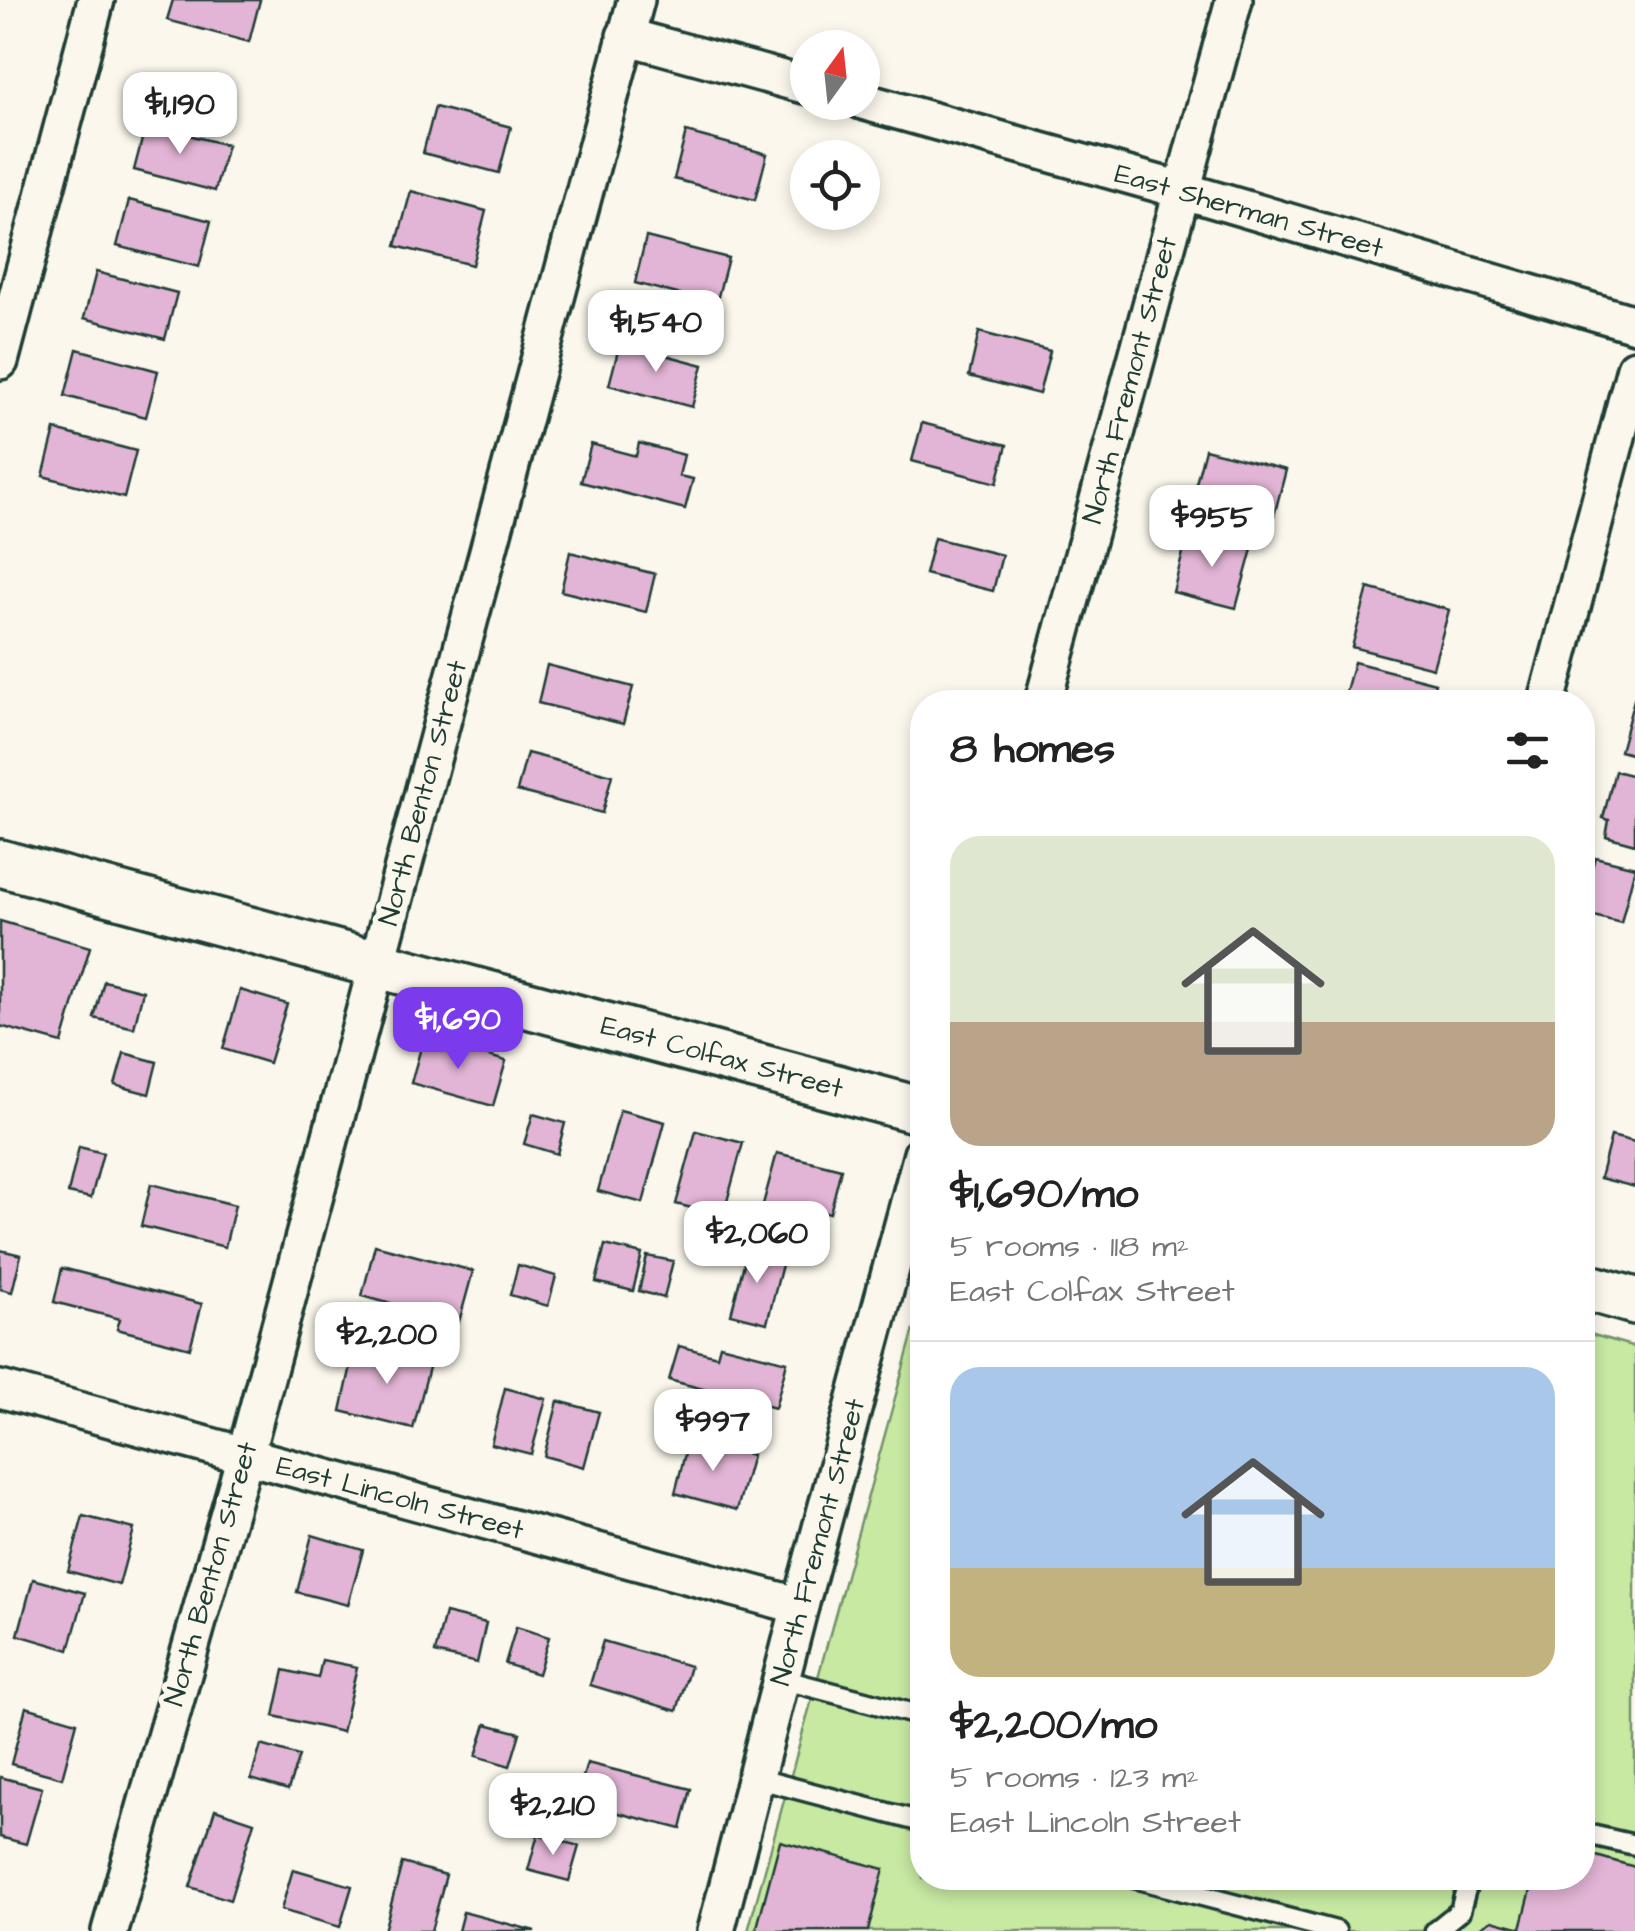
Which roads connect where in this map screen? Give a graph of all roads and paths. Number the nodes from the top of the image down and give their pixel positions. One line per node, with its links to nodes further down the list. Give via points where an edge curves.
1 (96, 0): 9 (street)
2 (636, 0): 4 (street, North Benton Street)
3 (1234, 0): 7 (street, North Fremont Street)
4 (625, 36): 5 (street); 14 (street, North Benton Street)
5 (790, 81)
6 (880, 107): 7 (street, East Sherman Street)
7 (1181, 190): 8 (street, East Sherman Street); 11 (street, North Fremont Street)
8 (1635, 324)
9 (0, 360)
10 (1635, 368): 12 (street)
11 (1047, 690)
12 (1550, 690)
13 (0, 863): 14 (street, East Colfax Street)
14 (377, 964): 15 (street, East Colfax Street); 20 (street, North Benton Street)
15 (910, 1108)
16 (910, 1198): 21 (street, North Fremont Street)
17 (1595, 1290): 18 (street)
18 (1635, 1301)
19 (0, 1389): 20 (street, East Lincoln Street)
20 (245, 1456): 21 (street, East Lincoln Street); 30 (street, North Benton Street)
21 (800, 1606): 22 (street, North Fremont Street)
22 (781, 1679): 23 (lane); 24 (street, North Fremont Street)
23 (910, 1713)
24 (756, 1778): 25 (lane); 31 (street, North Fremont Street)
25 (910, 1819)
26 (1595, 1837): 27 (lane)
27 (1635, 1845)
28 (1213, 1890): 32 (lane)
29 (1466, 1890): 33 (lane, via 1460,1910)
30 (110, 1931)
31 (716, 1931)
32 (1336, 1931)
33 (1435, 1931)

